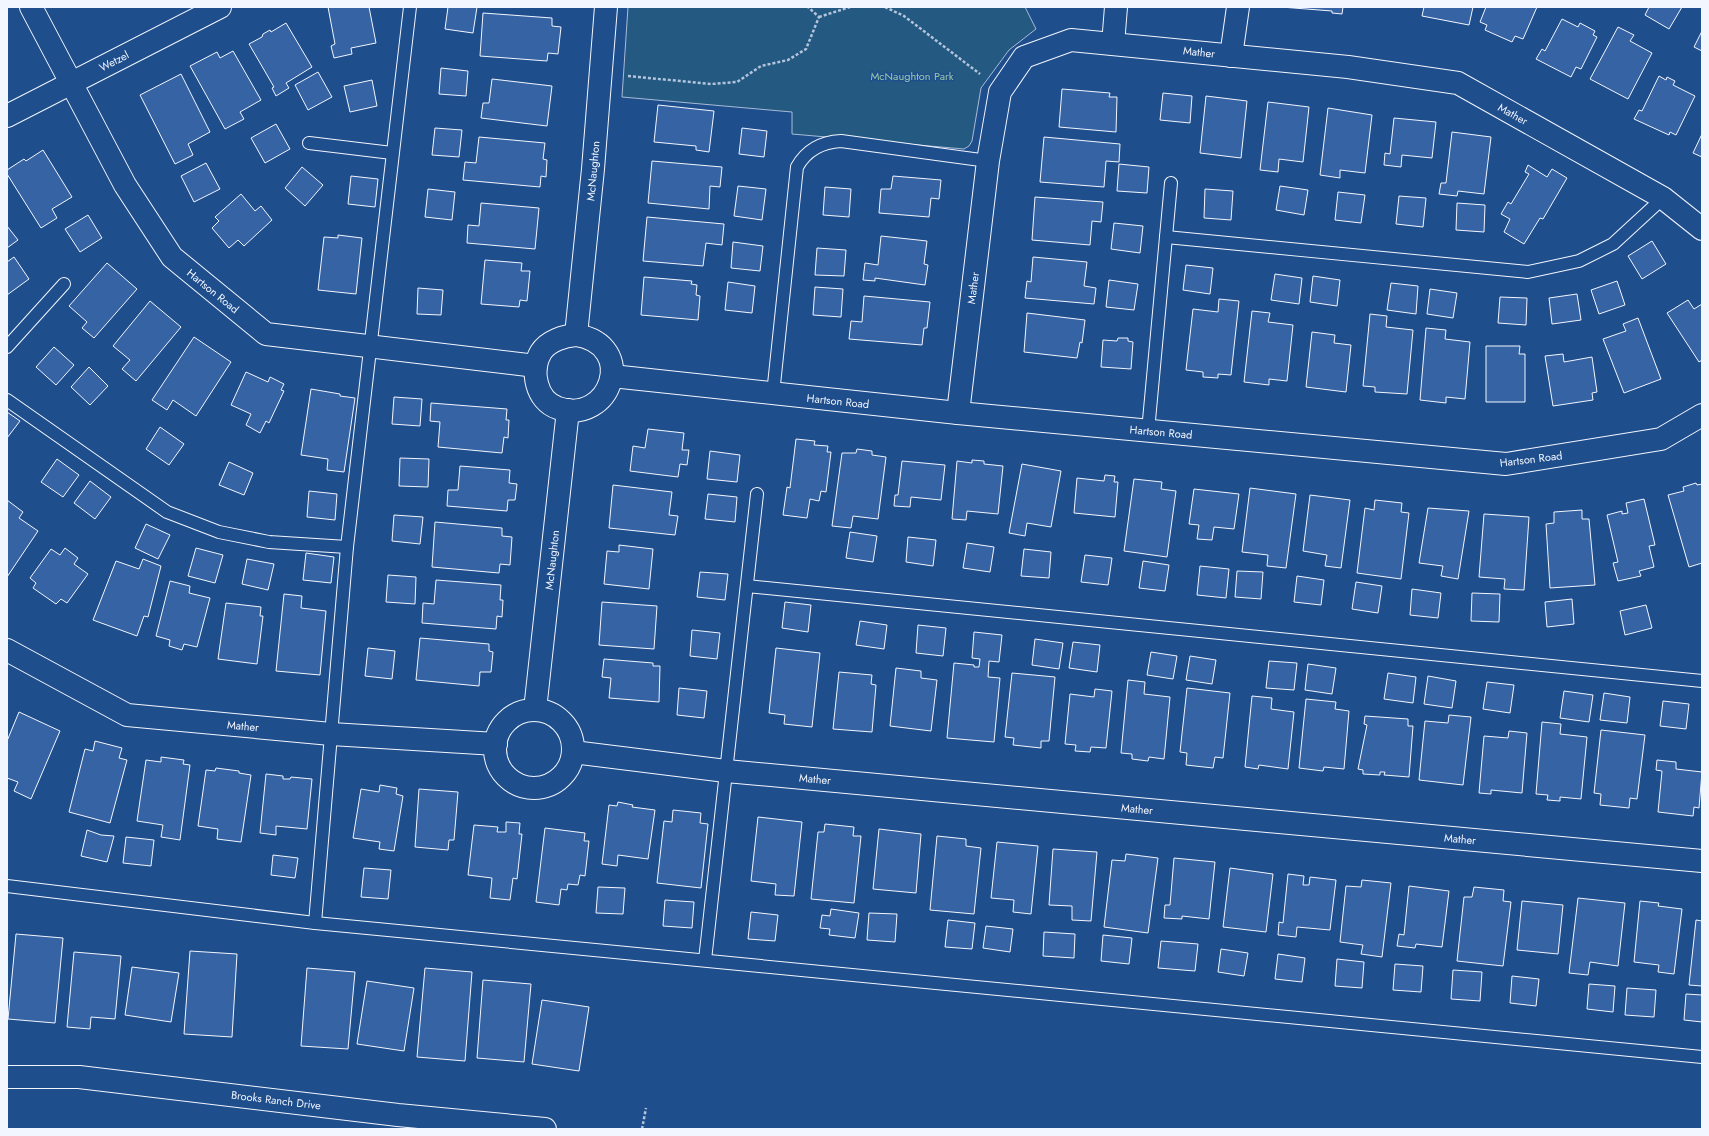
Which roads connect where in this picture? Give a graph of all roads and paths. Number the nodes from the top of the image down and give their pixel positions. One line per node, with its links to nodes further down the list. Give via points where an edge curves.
1 (31, 7): 15 (street, Hartson Road)
2 (220, 7): 15 (street, Wetzel)
3 (410, 7): 18 (lane)
4 (606, 7): 25 (street, McNaughton)
5 (808, 7): 10 (path)
6 (850, 7): 10 (path)
7 (885, 7): 13 (path, via 904,16)
8 (1116, 7): 11 (street)
9 (1238, 7): 12 (street)
10 (819, 17): 14 (path, via 806,49 788,60 761,66 737,82 711,84)
11 (1113, 44): 12 (street, Mather); 19 (street, Mather, via 1071,40 1024,57 1000,92)
12 (1231, 56): 21 (street, Mather, via 1348,67 1458,83)
13 (980, 74)
14 (628, 76)
15 (72, 82): 16 (street, Wetzel); 26 (street, Hartson Road, via 125,185 172,257 266,334)
16 (7, 116)
17 (309, 143): 18 (lane)
18 (392, 153): 26 (lane)
19 (988, 162): 30 (lane, via 842,141 828,142 810,151 802,159 797,167); 33 (street, Mather)
20 (1171, 183): 23 (lane)
21 (1663, 198): 22 (street, Mather); 23 (lane, via 1613,244 1579,261 1528,272)
22 (1702, 229)
23 (1166, 237): 35 (lane)
24 (64, 284): 27 (lane)
25 (576, 335): 28 (street, via 565,336 553,342 542,351); 29 (street, via 598,342 608,354)
26 (370, 346): 28 (street, Hartson Road); 37 (lane)
27 (7, 347)
28 (536, 366): 32 (street, via 536,380 547,402)
29 (612, 376): 30 (street, Hartson Road); 32 (street, via 610,388 603,398 579,410)
30 (773, 394): 33 (street, Hartson Road)
31 (7, 400): 37 (lane, via 168,512 219,532 269,542)
32 (568, 410): 41 (street, McNaughton)
33 (958, 413): 35 (street, Hartson Road)
34 (1701, 419): 35 (street, Hartson Road, via 1661,439 1506,464)
35 (1148, 431)
36 (757, 494): 38 (lane)
37 (346, 547): 42 (lane)
38 (747, 586): 40 (lane); 45 (lane)
39 (7, 650): 42 (street, Mather, via 127,715)
40 (1702, 681)
41 (535, 710): 43 (street, via 524,710 505,722 499,731); 44 (street, via 546,711 558,718 569,734)
42 (331, 734): 43 (street, Mather); 48 (lane)
43 (496, 744): 44 (street, via 496,756 505,774 519,786 532,788 554,782 564,774)
44 (573, 752): 45 (street, Mather)
45 (726, 771): 46 (street, Mather); 49 (lane)
46 (1702, 862)
47 (7, 886): 48 (lane)
48 (315, 923): 49 (lane)
49 (705, 960): 50 (lane)
50 (1702, 1057)
51 (7, 1077): 53 (street, Brooks Ranch Drive, via 78,1077)
52 (646, 1108): 55 (path)
53 (397, 1122): 54 (street, Brooks Ranch Drive)
54 (544, 1129)
55 (642, 1129)

